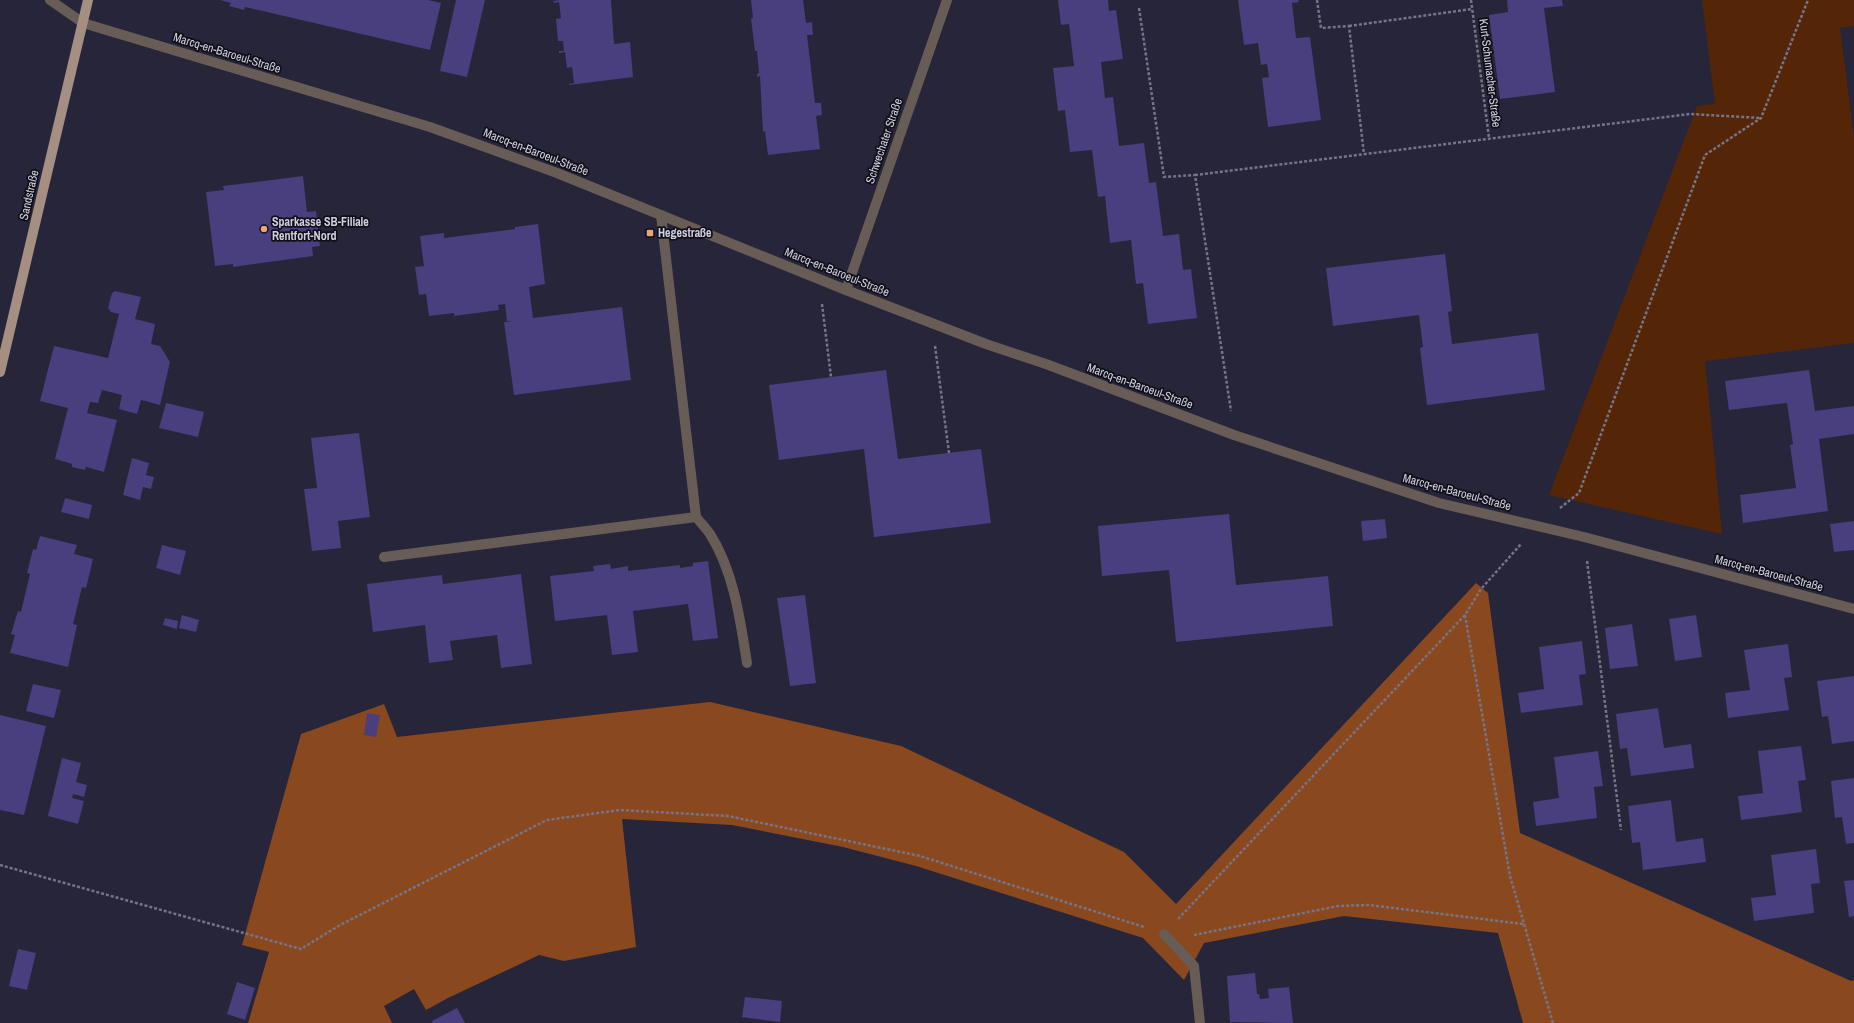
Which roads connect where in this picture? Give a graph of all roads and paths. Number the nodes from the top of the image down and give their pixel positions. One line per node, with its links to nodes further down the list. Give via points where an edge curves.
1 (50, 0): 9 (street)
2 (88, 0): 9 (main road, Sandstraße)
3 (947, 0): 17 (street, Schwechater Straße)
4 (1317, 0): 10 (path, Kurt-Schumacher-Straße, via 1321,28)
5 (1471, 0): 8 (path, Kurt-Schumacher-Straße)
6 (1808, 0): 11 (path)
7 (1139, 8): 14 (path, via 1164,177)
8 (1472, 9): 10 (path, Kurt-Schumacher-Straße); 12 (path, Kurt-Schumacher-Straße)
9 (83, 23): 15 (street, Marcq-en-Baroeul-Straße, via 430,126); 19 (main road, Sandstraße)
10 (1349, 26): 13 (path)
11 (1761, 118): 12 (path, via 1690,114); 24 (path, via 1705,155 1579,493)
12 (1489, 138): 13 (path)
13 (1364, 154): 14 (path)
14 (1195, 175): 21 (path)
15 (661, 215): 16 (street, Marcq-en-Baroeul-Straße); 23 (street)
16 (820, 280): 17 (street, Marcq-en-Baroeul-Straße); 20 (path)
17 (846, 290): 18 (street, Marcq-en-Baroeul-Straße)
18 (933, 324): 21 (street, Marcq-en-Baroeul-Straße); 22 (path)
19 (0, 372)
20 (831, 377)
21 (1234, 435): 24 (street, Marcq-en-Baroeul-Straße, via 1439,503)
22 (948, 453)
23 (696, 517): 26 (street); 29 (street, via 710,533 733,590)
24 (1537, 526): 25 (street, Marcq-en-Baroeul-Straße); 28 (path, via 1481,589)
25 (1584, 537): 27 (street, Marcq-en-Baroeul-Straße); 30 (path)
26 (384, 557)
27 (1854, 608)
28 (1465, 615): 32 (path, via 1510,876); 33 (path)
29 (747, 663)
30 (1621, 830)
31 (0, 865): 33 (path, via 301,949 340,925 547,820 620,810 728,816 920,856)
32 (1523, 924): 33 (path, via 1369,905 1338,906); 35 (path)
33 (1167, 937): 34 (street, via 1194,966)
34 (1200, 1023)
35 (1553, 1023)

